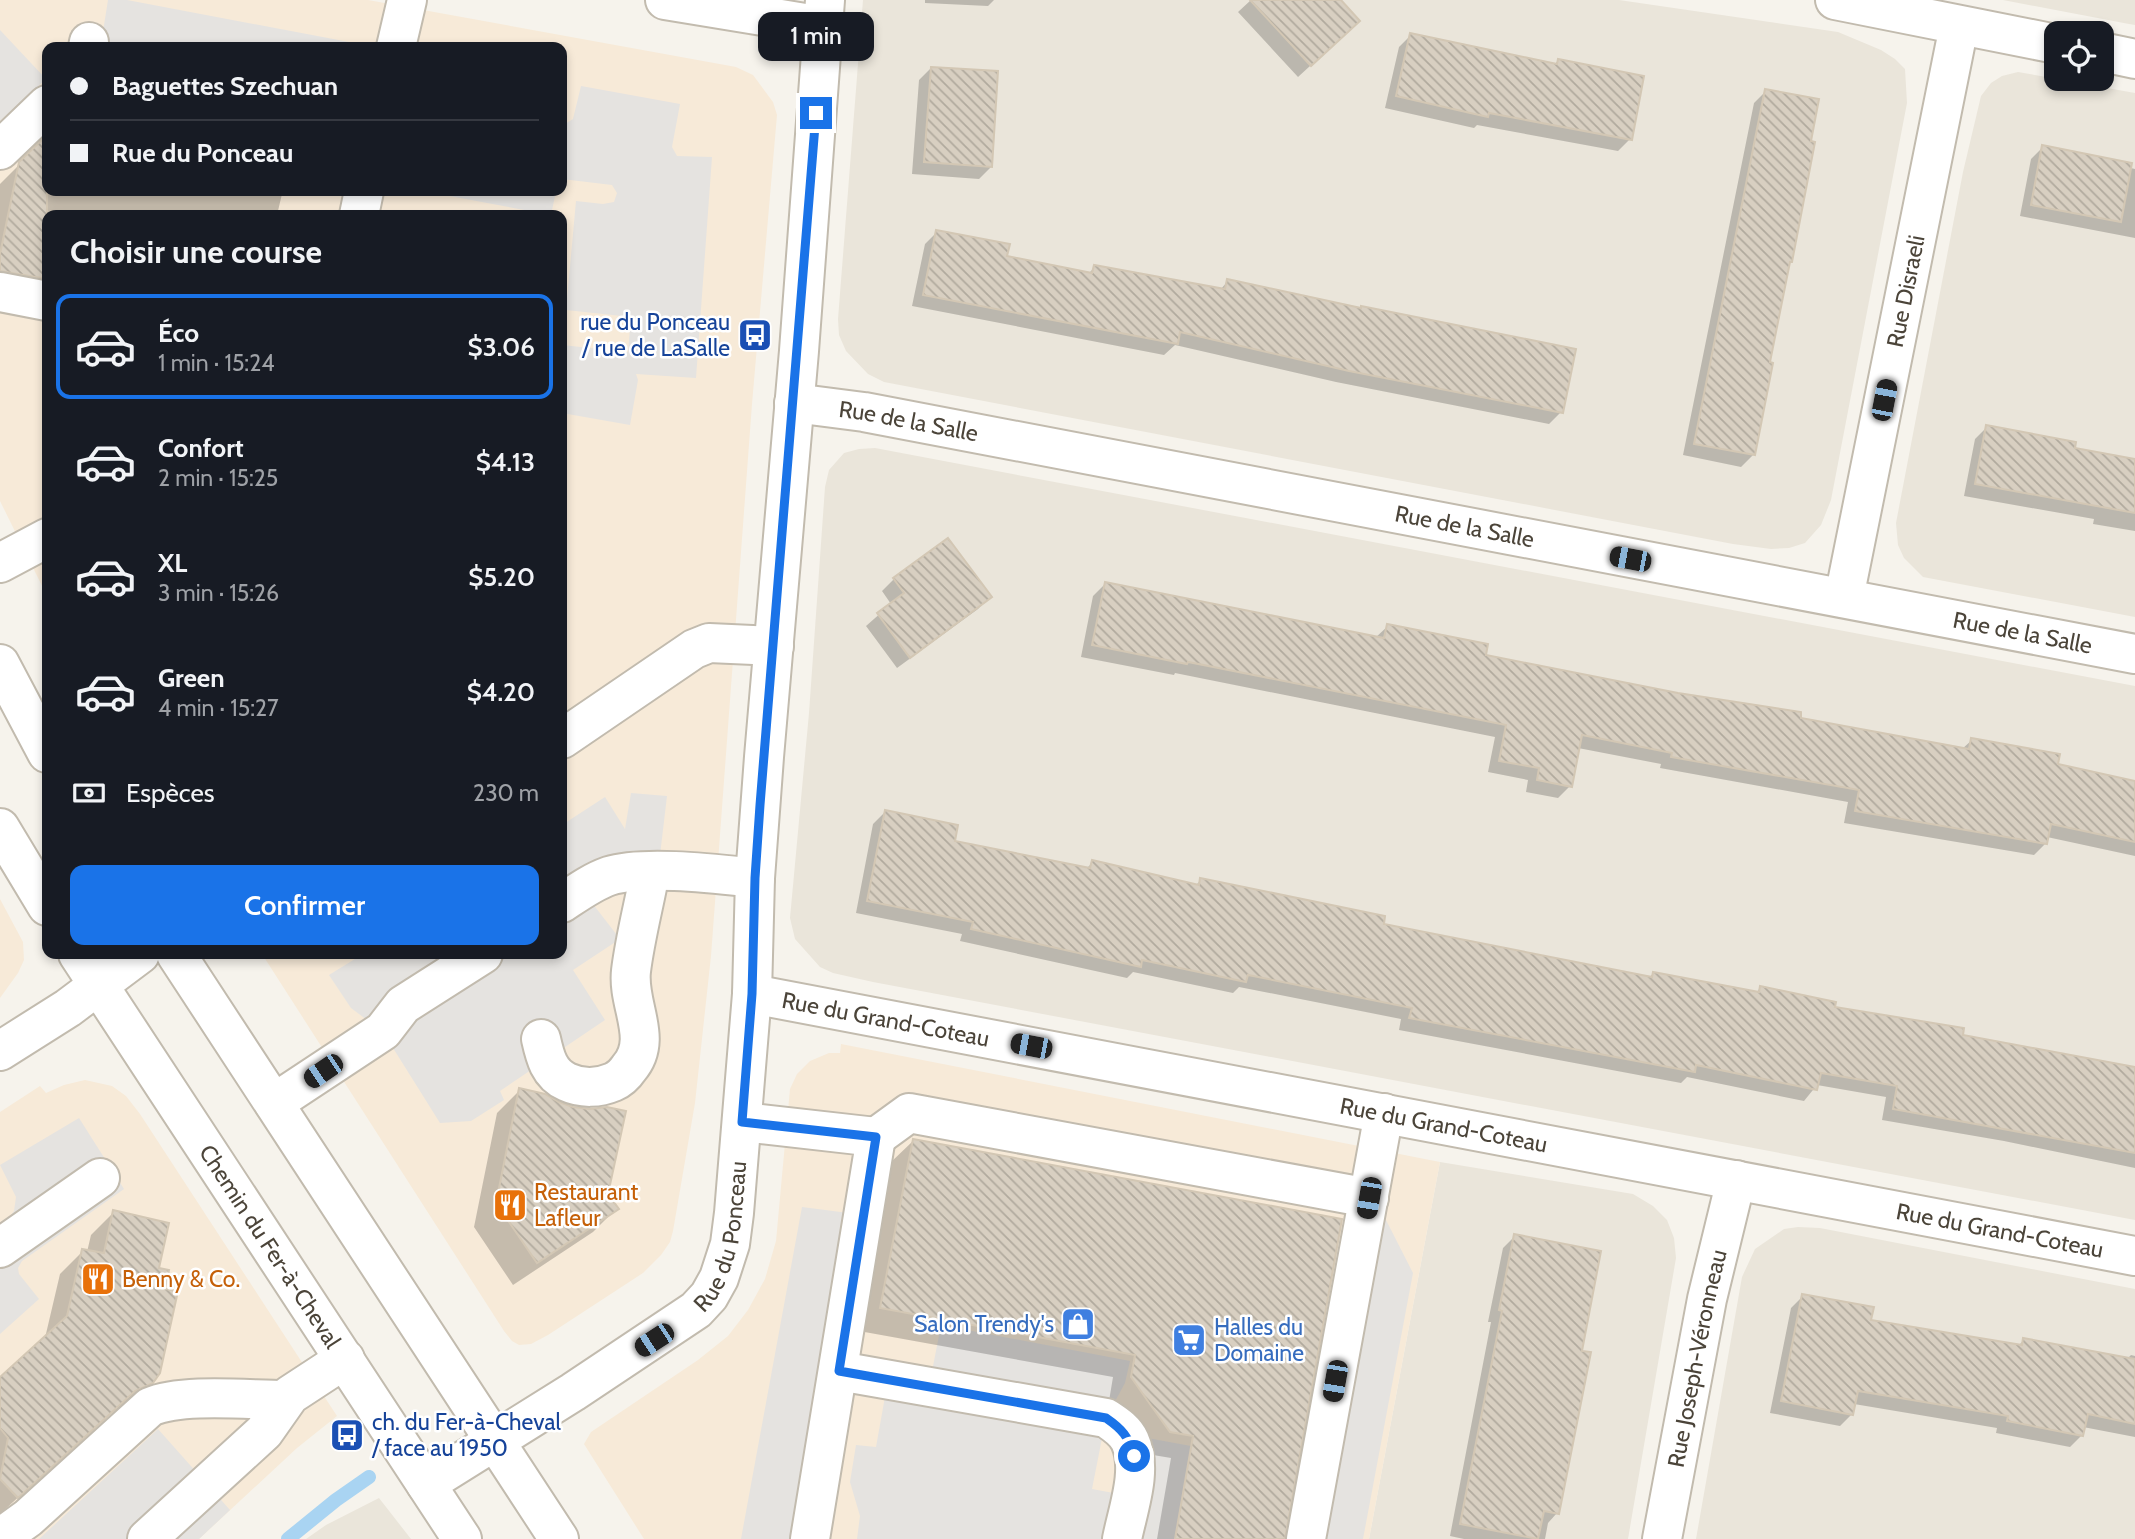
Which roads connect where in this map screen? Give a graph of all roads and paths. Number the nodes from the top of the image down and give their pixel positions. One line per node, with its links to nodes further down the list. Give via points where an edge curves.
1 (407, 0): 6 (street)
2 (665, 0): 4 (street)
3 (1835, 0): 5 (street)
4 (824, 13): 14 (street, Rue du Ponceau)
5 (1959, 26): 7 (street); 17 (street, Rue Disraeli)
6 (397, 42)
7 (2044, 42)
8 (2114, 55): 9 (street)
9 (2135, 59)
10 (42, 110): 11 (street)
11 (0, 150)
12 (0, 292): 13 (street)
13 (42, 300)
14 (794, 403): 17 (street, Rue de la Salle, via 864,412); 18 (street, Rue du Ponceau)
15 (42, 541): 16 (street)
16 (0, 563)
17 (1844, 598): 19 (street, Rue de la Salle)
18 (774, 646): 21 (street, via 709,643 694,649); 25 (street, Rue du Ponceau)
19 (2135, 654)
20 (0, 664): 22 (street)
21 (567, 736)
22 (42, 744)
23 (0, 828): 26 (street)
24 (650, 872): 25 (street); 27 (street, via 609,876); 34 (street, via 631,971 640,1031 638,1056 620,1079 594,1087 574,1085 554,1073 545,1060)
25 (755, 878): 33 (street, Rue du Ponceau)
26 (42, 898)
27 (567, 900)
28 (81, 959): 32 (street, Chemin du Fer-à-Cheval)
29 (133, 959): 32 (street)
30 (179, 959): 36 (street)
31 (475, 959): 36 (street, via 403,1005 383,1031)
32 (98, 986): 35 (street); 45 (street, Chemin du Fer-à-Cheval)
33 (752, 994): 37 (street, Rue du Grand-Coteau); 38 (street, Rue du Ponceau)
34 (541, 1039)
35 (0, 1051)
36 (274, 1103): 48 (street)
37 (1384, 1113): 41 (street, Rue du Grand-Coteau); 42 (street)
38 (742, 1122): 39 (street); 48 (street, Rue du Ponceau, via 730,1244 709,1296 674,1326)
39 (876, 1137): 42 (street, via 909,1113); 46 (street)
40 (100, 1178): 43 (street)
41 (1735, 1180): 44 (street, Rue du Grand-Coteau); 57 (street, Rue Joseph-Véronneau, via 1707,1299)
42 (1369, 1198): 56 (street)
43 (0, 1248)
44 (2135, 1256)
45 (345, 1359): 47 (street); 49 (street, Chemin du Fer-à-Cheval)
46 (839, 1371): 54 (street); 55 (street, via 1106,1418 1130,1440 1134,1456 1135,1478)
47 (285, 1400): 50 (street, via 162,1402 150,1407); 51 (street, via 264,1432)
48 (494, 1441): 49 (street, Rue du Ponceau); 53 (street)
49 (426, 1484): 52 (street, Chemin du Fer-à-Cheval)
50 (0, 1538)
51 (147, 1539)
52 (462, 1539)
53 (559, 1539)
54 (810, 1539)
55 (1122, 1539)
56 (1306, 1539)
57 (1662, 1539)

